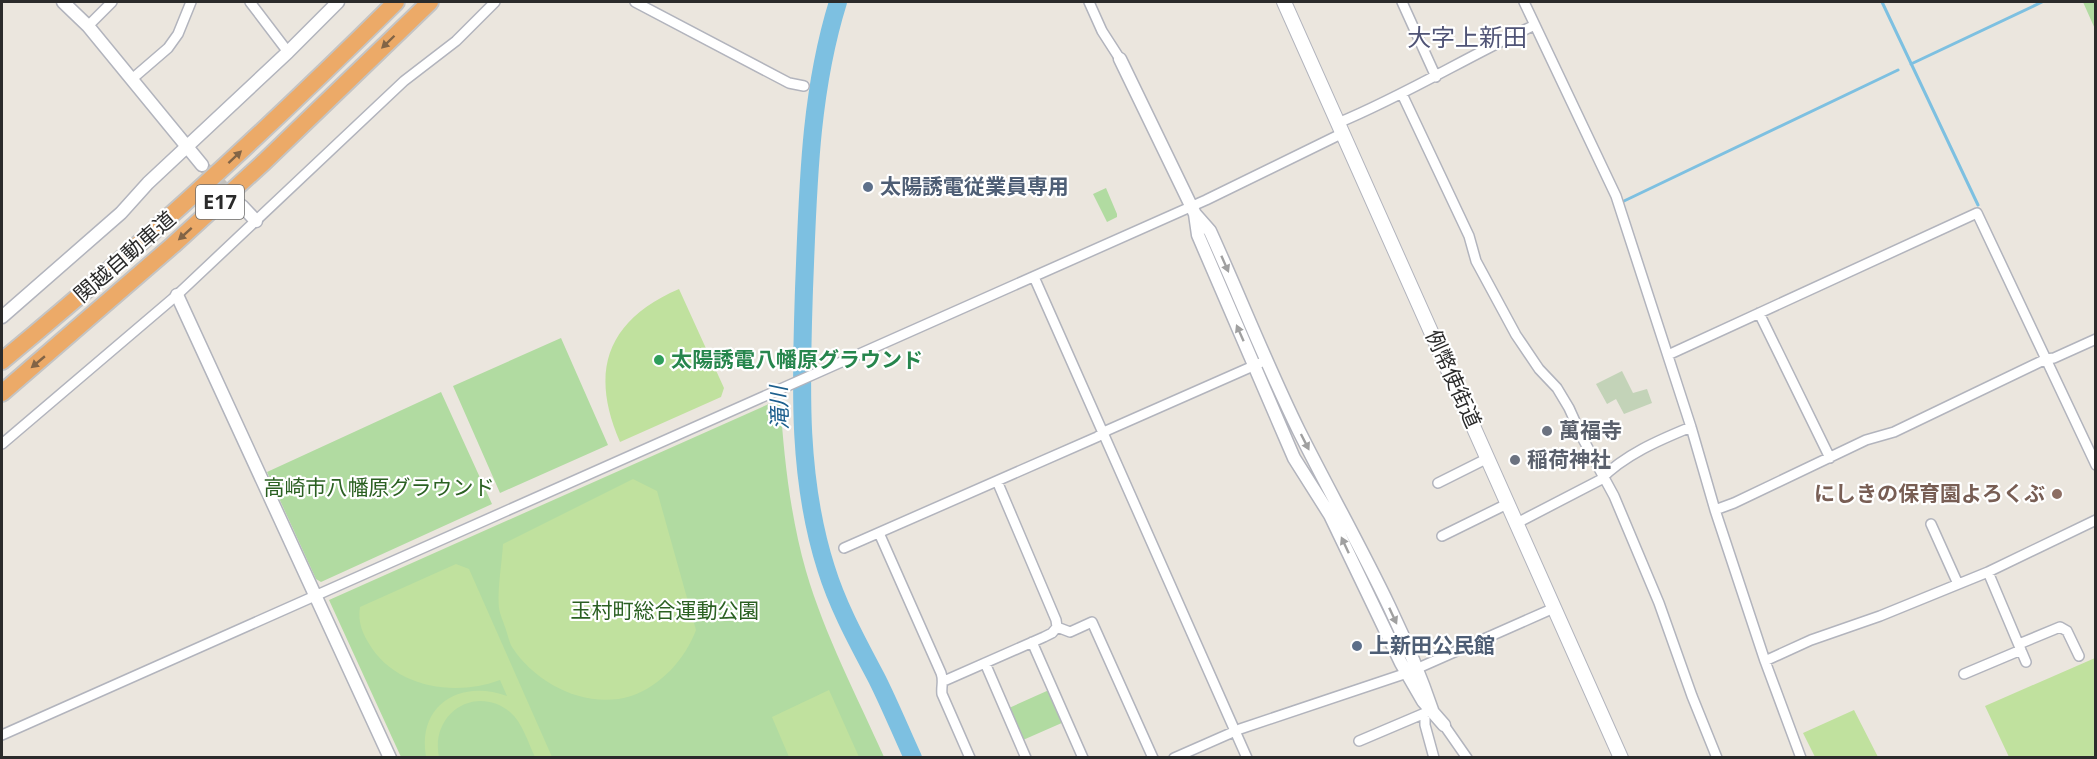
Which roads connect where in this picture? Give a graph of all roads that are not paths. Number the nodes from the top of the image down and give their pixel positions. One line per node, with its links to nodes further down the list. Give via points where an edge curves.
1 (63, 2): 15 (street)
2 (112, 2): 15 (street)
3 (191, 2): 19 (street, via 168,48)
4 (250, 2): 16 (street)
5 (338, 2): 16 (street)
6 (396, 2): 36 (highway, 関越自動車道 / E17, one-way to 6, via 160,225)
7 (430, 2): 38 (highway, 関越自動車道 / E17, one-way to 38, via 190,230)
8 (495, 2): 27 (street, via 456,41 404,81)
9 (635, 2): 20 (street, via 789,83)
10 (1089, 2): 17 (street)
11 (1284, 2): 22 (main road, 例幣使街道)
12 (1402, 2): 18 (street)
13 (1524, 2): 14 (street)
14 (1535, 25): 18 (street); 33 (street, via 1616,196)
15 (88, 26): 19 (street)
16 (288, 51): 23 (street)
17 (1120, 59): 26 (street)
18 (1436, 77): 21 (street)
19 (132, 79): 23 (street)
20 (804, 86)
21 (1402, 94): 22 (street); 45 (street, via 1469,236 1476,261 1516,335 1569,408)
22 (1341, 128): 26 (street); 42 (main road, 例幣使街道)
23 (187, 147): 24 (street); 31 (street, via 122,213)
24 (202, 165)
25 (242, 206): 27 (street)
26 (1194, 210): 28 (street); 34 (street, one-way to 34, via 1210,231); 37 (street, one-way to 26, via 1198,235)
27 (256, 221): 29 (street)
28 (1034, 277): 40 (street); 58 (street)
29 (177, 295): 41 (street); 58 (street)
30 (1759, 313): 33 (street); 35 (street, via 1977,213); 43 (street)
31 (2, 317)
32 (2096, 339): 35 (street)
33 (1668, 355): 39 (street)
34 (1268, 359): 37 (street); 67 (street, one-way to 67, via 1378,585)
35 (2046, 359): 43 (street, via 1894,432 1866,440); 44 (street)
36 (2, 362)
37 (1254, 366): 40 (street); 67 (street, one-way to 37, via 1330,515 1294,458)
38 (2, 393)
39 (1691, 427): 45 (street, via 1656,442); 49 (street)
40 (1103, 434): 46 (street); 72 (street)
41 (2, 444)
42 (1488, 458): 47 (street); 48 (main road, 例幣使街道)
43 (1830, 458): 49 (street)
44 (2096, 465)
45 (1604, 476): 51 (street); 85 (street, via 1659,603)
46 (997, 482): 53 (street); 60 (street)
47 (1438, 483)
48 (1509, 503): 51 (main road, 例幣使街道); 54 (street)
49 (1715, 510): 64 (street)
50 (2096, 520): 56 (street)
51 (1516, 523): 59 (main road, 例幣使街道)
52 (1931, 524): 57 (street)
53 (879, 533): 55 (street); 69 (street)
54 (1442, 536)
55 (844, 548)
56 (1988, 572): 57 (street); 62 (street)
57 (1958, 584): 64 (street)
58 (316, 595): 73 (street); 75 (street)
59 (1554, 608): 67 (street); 84 (main road, 例幣使街道)
60 (1056, 627): 61 (street); 79 (street, via 1070,632 1092,622)
61 (1032, 642): 66 (street); 78 (street)
62 (2020, 647): 63 (street, via 2060,627 2067,632); 65 (street); 68 (street)
63 (2079, 656)
64 (1765, 661): 86 (street)
65 (2026, 662)
66 (985, 663): 69 (street); 77 (street)
67 (1412, 671): 70 (street); 72 (street)
68 (1964, 674)
69 (944, 681): 76 (street, via 942,694)
70 (1428, 712): 71 (street); 74 (street); 82 (street, via 1425,725)
71 (1444, 725): 83 (street)
72 (1235, 731): 80 (street); 81 (street)
73 (2, 735)
74 (1359, 741)
75 (390, 758)
76 (970, 758)
77 (1026, 758)
78 (1083, 758)
79 (1153, 758)
80 (1174, 758)
81 (1247, 758)
82 (1434, 758)
83 (1467, 758)
84 (1621, 758)
85 (1717, 758)
86 (1801, 758)

